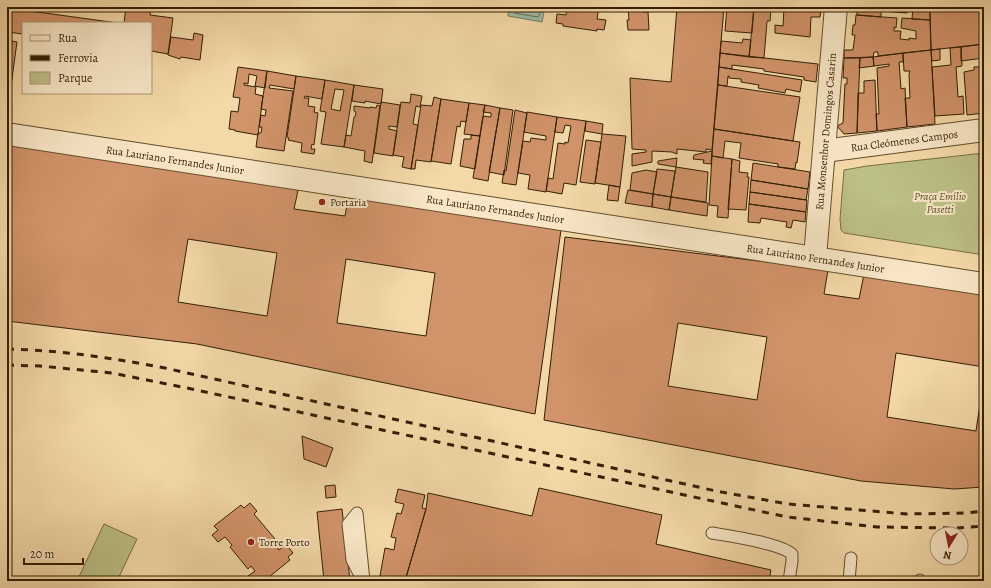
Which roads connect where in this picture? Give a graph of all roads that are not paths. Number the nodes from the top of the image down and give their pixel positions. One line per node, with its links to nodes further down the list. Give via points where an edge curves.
1 (836, 7): 4 (street, Rua Monsenhor Domingos Casarin)
2 (984, 130): 4 (street, Rua Cleómenes Campos)
3 (7, 134): 5 (street, Rua Lauriano Fernandes Junior)
4 (824, 151): 5 (street, Rua Monsenhor Domingos Casarin)
5 (815, 257): 6 (street, Rua Lauriano Fernandes Junior)
6 (984, 284)
7 (712, 533): 10 (lane, via 777,546 790,552 792,561)
8 (851, 558): 11 (lane)
9 (364, 581): 9 (lane, via 357,514 348,524 352,560)
10 (789, 581)
11 (849, 581)

